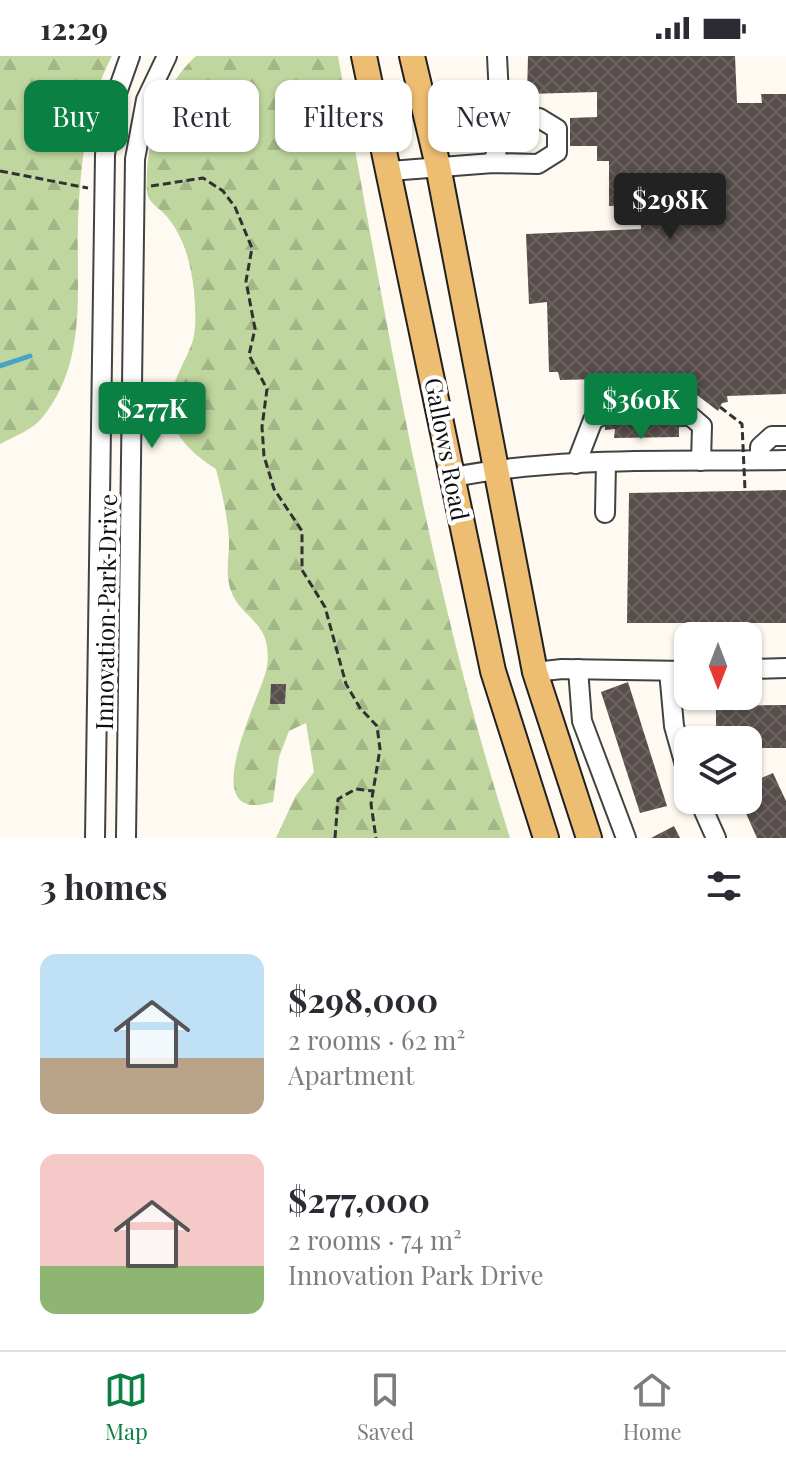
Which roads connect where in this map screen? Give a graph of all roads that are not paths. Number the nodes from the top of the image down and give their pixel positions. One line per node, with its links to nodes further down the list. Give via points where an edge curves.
1 (130, 56): 29 (street, Innovation Park Drive, via 112,107 104,188)
2 (167, 56): 30 (street, Innovation Park Drive, via 141,120 134,187)
3 (412, 56): 10 (main road, Gallows Road)
4 (497, 56): 6 (street)
5 (364, 62): 11 (main road, Gallows Road)
6 (498, 80)
7 (539, 119): 9 (street, via 557,129 557,152 538,164)
8 (496, 152): 9 (street)
9 (493, 163): 10 (street)
10 (438, 166): 11 (street); 20 (main road, Gallows Road)
11 (390, 171): 21 (main road, Gallows Road)
12 (687, 413): 17 (street, via 702,426)
13 (604, 414): 19 (street, via 593,420)
14 (786, 436): 15 (street, via 772,436 760,447)
15 (760, 460): 16 (street); 17 (street)
16 (786, 460)
17 (701, 461): 18 (street)
18 (606, 463): 19 (street); 22 (street)
19 (576, 464): 20 (street)
20 (497, 469): 21 (street); 27 (main road, Gallows Road)
21 (454, 477): 31 (main road, Gallows Road, via 493,671)
22 (605, 513)
23 (786, 668): 25 (street)
24 (578, 669): 26 (street); 27 (street); 33 (street, via 582,721)
25 (762, 669)
26 (674, 671)
27 (535, 672): 32 (main road, Gallows Road)
28 (705, 814): 34 (street)
29 (95, 838)
30 (126, 838)
31 (546, 838)
32 (589, 838)
33 (626, 838)
34 (716, 838)

